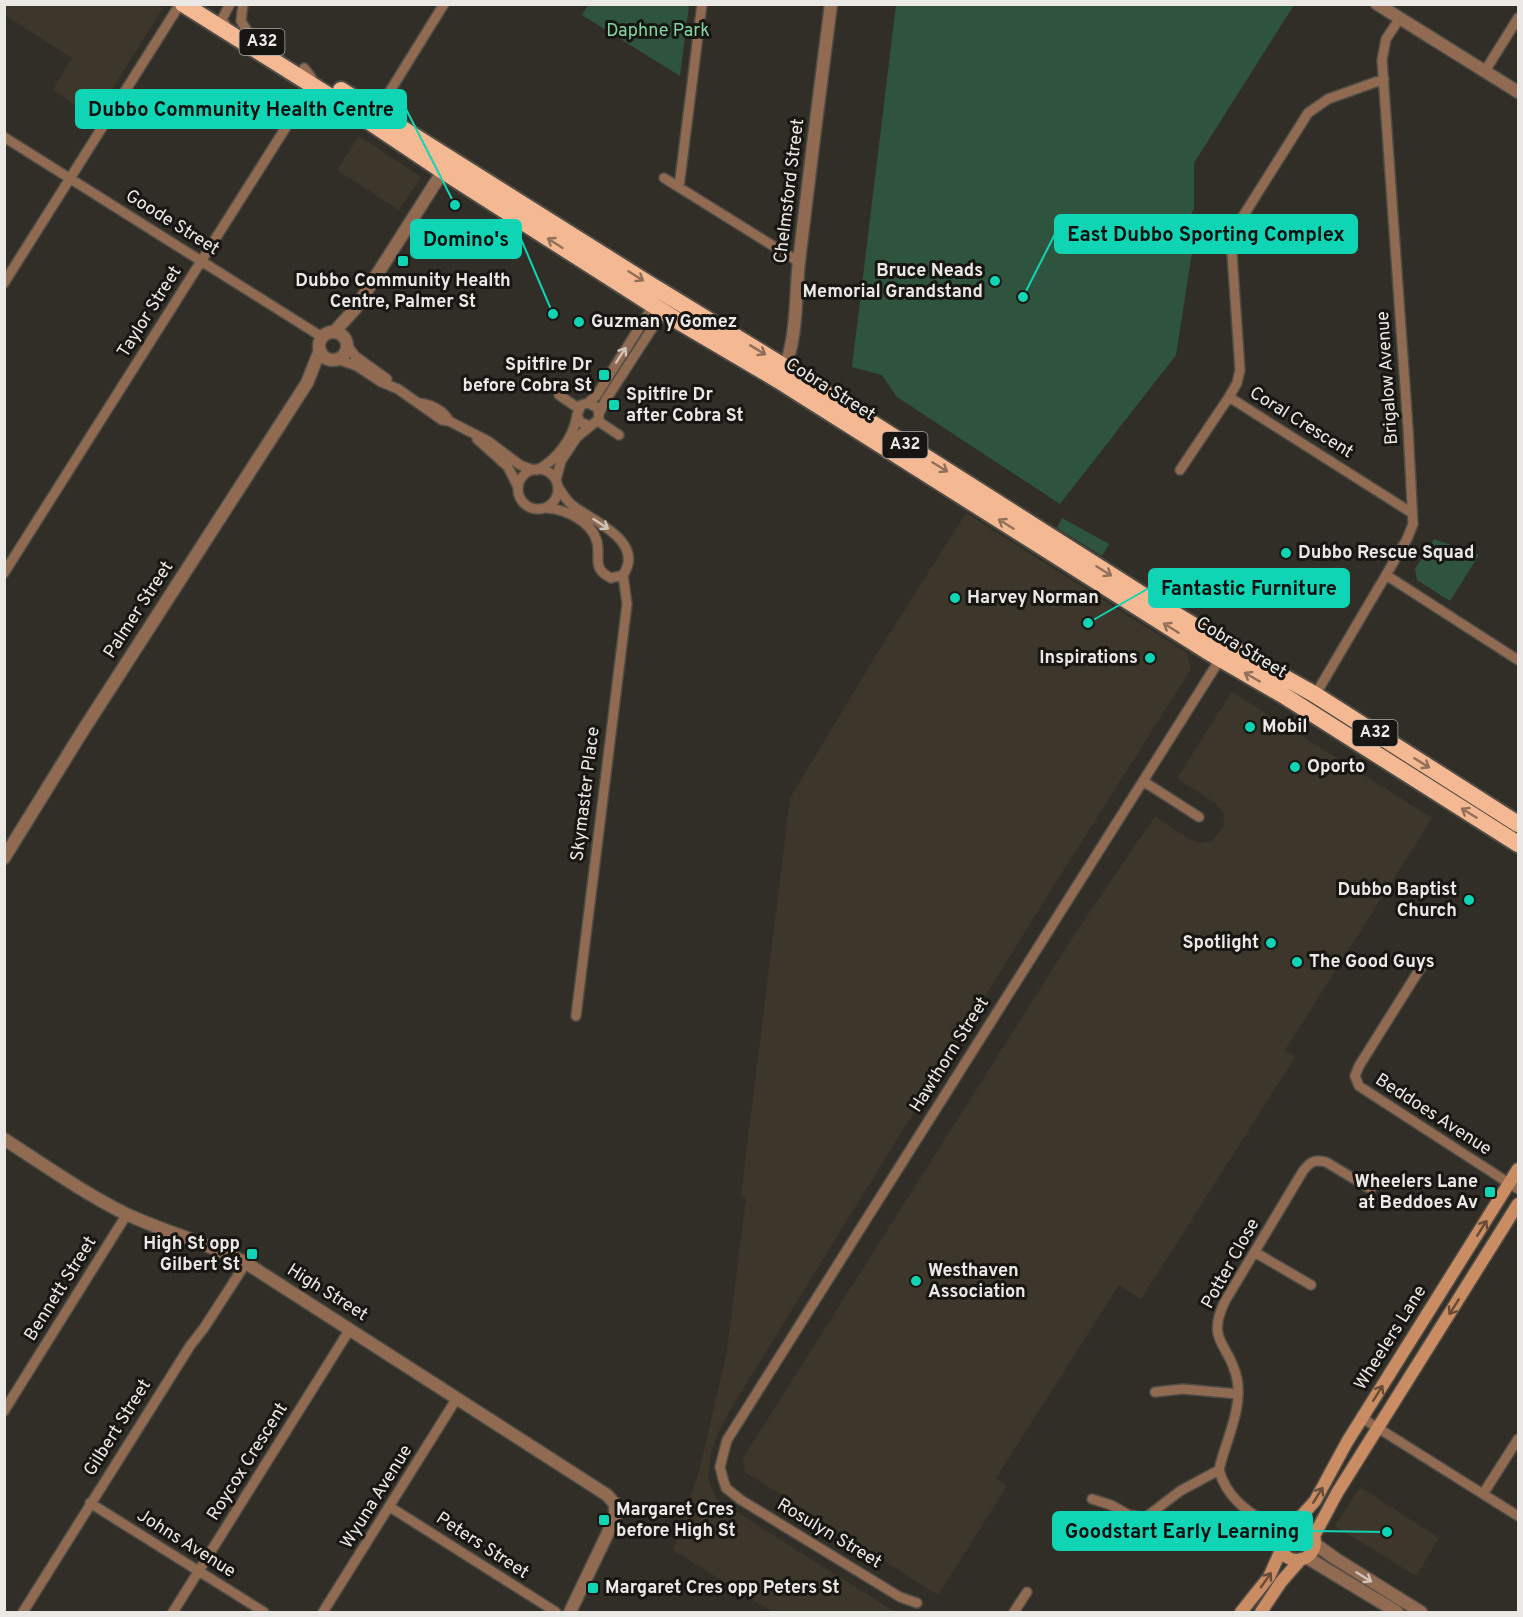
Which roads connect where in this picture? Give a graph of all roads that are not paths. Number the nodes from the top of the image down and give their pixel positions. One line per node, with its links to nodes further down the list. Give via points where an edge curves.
1 (182, 4): 11 (highway, Cobra Street / A32); 23 (street)
2 (203, 4): 8 (highway, Cobra Street / A32)
3 (243, 4): 11 (street, via 240,16)
4 (444, 4): 18 (street)
5 (702, 4): 24 (street)
6 (831, 4): 28 (street, Chelmsford Street)
7 (1377, 4): 9 (street)
8 (226, 10): 11 (highway, Cobra Street / A32)
9 (1400, 18): 13 (street); 14 (street, Brigalow Avenue, via 1386,39)
10 (1518, 18): 13 (street)
11 (249, 40): 12 (highway, Cobra Street / A32); 15 (highway, Cobra Street / A32)
12 (304, 68): 15 (street); 18 (highway, Cobra Street / A32)
13 (1485, 71): 16 (street)
14 (1384, 79): 26 (street, via 1328,99 1308,112); 49 (street, Brigalow Avenue)
15 (312, 86): 17 (highway, Cobra Street / A32); 27 (street, Taylor Street)
16 (1518, 92)
17 (355, 112): 18 (highway); 20 (highway, Cobra Street / A32)
18 (377, 112): 20 (highway, Cobra Street / A32)
19 (4, 137): 23 (street, Goode Street)
20 (424, 150): 21 (highway, via 440,157); 30 (highway, Cobra Street / A32, one-way to 30)
21 (443, 171): 30 (highway, Cobra Street / A32, one-way to 21); 31 (street)
22 (664, 177): 24 (street)
23 (70, 178): 27 (street, Goode Street); 29 (street)
24 (679, 187): 28 (street)
25 (1189, 219): 26 (street)
26 (1231, 239): 38 (street, Coral Crescent, via 1240,370)
27 (202, 261): 31 (street, Goode Street); 50 (street, Taylor Street)
28 (799, 262): 34 (street, Chelmsford Street, via 792,337)
29 (4, 283)
30 (663, 302): 34 (highway, Cobra Street / A32); 39 (street, one-way to 30); 41 (street)
31 (337, 338): 32 (street, Palmer Street, via 319,346); 33 (street, Palmer Street, via 343,355); 36 (street, Goode Street)
32 (320, 351): 33 (street); 35 (street, Palmer Street)
33 (335, 359): 35 (street, Palmer Street); 36 (street, via 357,366)
34 (782, 373): 53 (highway, Cobra Street / A32, via 823,392 1128,586)
35 (307, 383): 61 (street, Palmer Street)
36 (398, 389): 42 (street, via 423,409)
37 (559, 395): 40 (street)
38 (1229, 397): 45 (street); 49 (street, Coral Crescent)
39 (588, 403): 40 (street); 41 (street, via 596,405)
40 (578, 412): 41 (street, via 580,422); 44 (street, via 575,426 558,453)
41 (596, 419): 43 (street); 46 (street, via 577,436 564,456)
42 (473, 435): 44 (street, via 488,441 520,465); 47 (street, via 508,467)
43 (619, 435)
44 (535, 470): 46 (street, via 548,472); 47 (street, via 523,476)
45 (1180, 470)
46 (557, 484): 48 (street, via 555,499); 51 (street, Skymaster Place, one-way to 51, via 571,505 611,530 620,541 628,558)
47 (518, 487): 48 (street, via 520,498 528,507)
48 (546, 508): 51 (street, via 562,510 585,524 597,540 601,571 611,578)
49 (1412, 513): 52 (street, Brigalow Avenue, via 1413,524 1407,539)
50 (4, 573)
51 (623, 575): 63 (street, Skymaster Place, via 627,604)
52 (1386, 575): 54 (street); 55 (street, Brigalow Avenue)
53 (1224, 653): 55 (highway, Cobra Street / A32); 56 (highway, Cobra Street / A32, one-way to 53); 57 (street, Hawthorn Street)
54 (1518, 660)
55 (1314, 694): 56 (street, Brigalow Avenue); 59 (highway, Cobra Street / A32, one-way to 59)
56 (1313, 714): 60 (highway, Cobra Street / A32, one-way to 56)
57 (1143, 781): 58 (street); 81 (street, Hawthorn Street, via 733,1428 720,1467)
58 (1198, 817)
59 (1518, 824)
60 (1518, 844)
61 (4, 858)
62 (1423, 964): 65 (street, Beddoes Avenue, via 1355,1077 1368,1094)
63 (576, 1016)
64 (4, 1140): 68 (street, High Street)
65 (1516, 1178): 77 (main road, Wheelers Lane, one-way to 65)
66 (1371, 1190): 69 (street, Potter Close, via 1326,1162 1310,1162)
67 (1518, 1204): 78 (main road, Wheelers Lane, one-way to 78)
68 (127, 1214): 70 (street, High Street); 76 (street, Bennett Street)
69 (1256, 1253): 71 (street); 74 (street, Potter Close, via 1225,1301 1216,1331 1234,1368)
70 (246, 1263): 72 (street, High Street); 84 (street, Gilbert Street)
71 (1311, 1285)
72 (351, 1329): 75 (street, High Street); 94 (street, Roycox Crescent)
73 (1155, 1392): 74 (street, via 1183,1389)
74 (1239, 1394): 80 (street, Potter Close)
75 (457, 1398): 85 (street, Wyuna Avenue); 102 (street, High Street, via 607,1495 615,1504 612,1526)
76 (4, 1411)
77 (1362, 1418): 78 (street); 88 (main road, Wheelers Lane, one-way to 77, via 1315,1501)
78 (1378, 1427): 82 (street); 91 (main road, Wheelers Lane, via 1328,1507)
79 (1518, 1439): 82 (street)
80 (1219, 1470): 87 (street, via 1180,1491); 90 (street, via 1225,1488 1237,1503)
81 (726, 1488): 96 (street, Rosulyn Street, via 900,1597)
82 (1483, 1494): 86 (street)
83 (1092, 1499): 87 (street)
84 (90, 1503): 94 (street, Johns Avenue); 97 (street, Gilbert Street)
85 (390, 1507): 100 (street, Wyuna Avenue); 101 (street, Peters Street)
86 (1518, 1516)
87 (1145, 1518): 89 (street)
88 (1294, 1524): 90 (main road); 91 (main road, via 1304,1525)
89 (1151, 1531)
90 (1281, 1533): 92 (main road)
91 (1315, 1540): 93 (main road, via 1311,1554); 107 (street, one-way to 107, via 1336,1559)
92 (1281, 1550): 93 (main road, via 1289,1558); 104 (main road, one-way to 92, via 1269,1577)
93 (1303, 1558): 105 (main road); 106 (street)
94 (198, 1572): 98 (street, Roycox Crescent); 99 (street, Johns Avenue)
95 (1027, 1592): 103 (street)
96 (917, 1603)
97 (23, 1612)
98 (173, 1612)
99 (264, 1612)
100 (323, 1612)
101 (556, 1612)
102 (570, 1612)
103 (1014, 1612)
104 (1241, 1612)
105 (1261, 1612)
106 (1397, 1612)
107 (1421, 1612)

